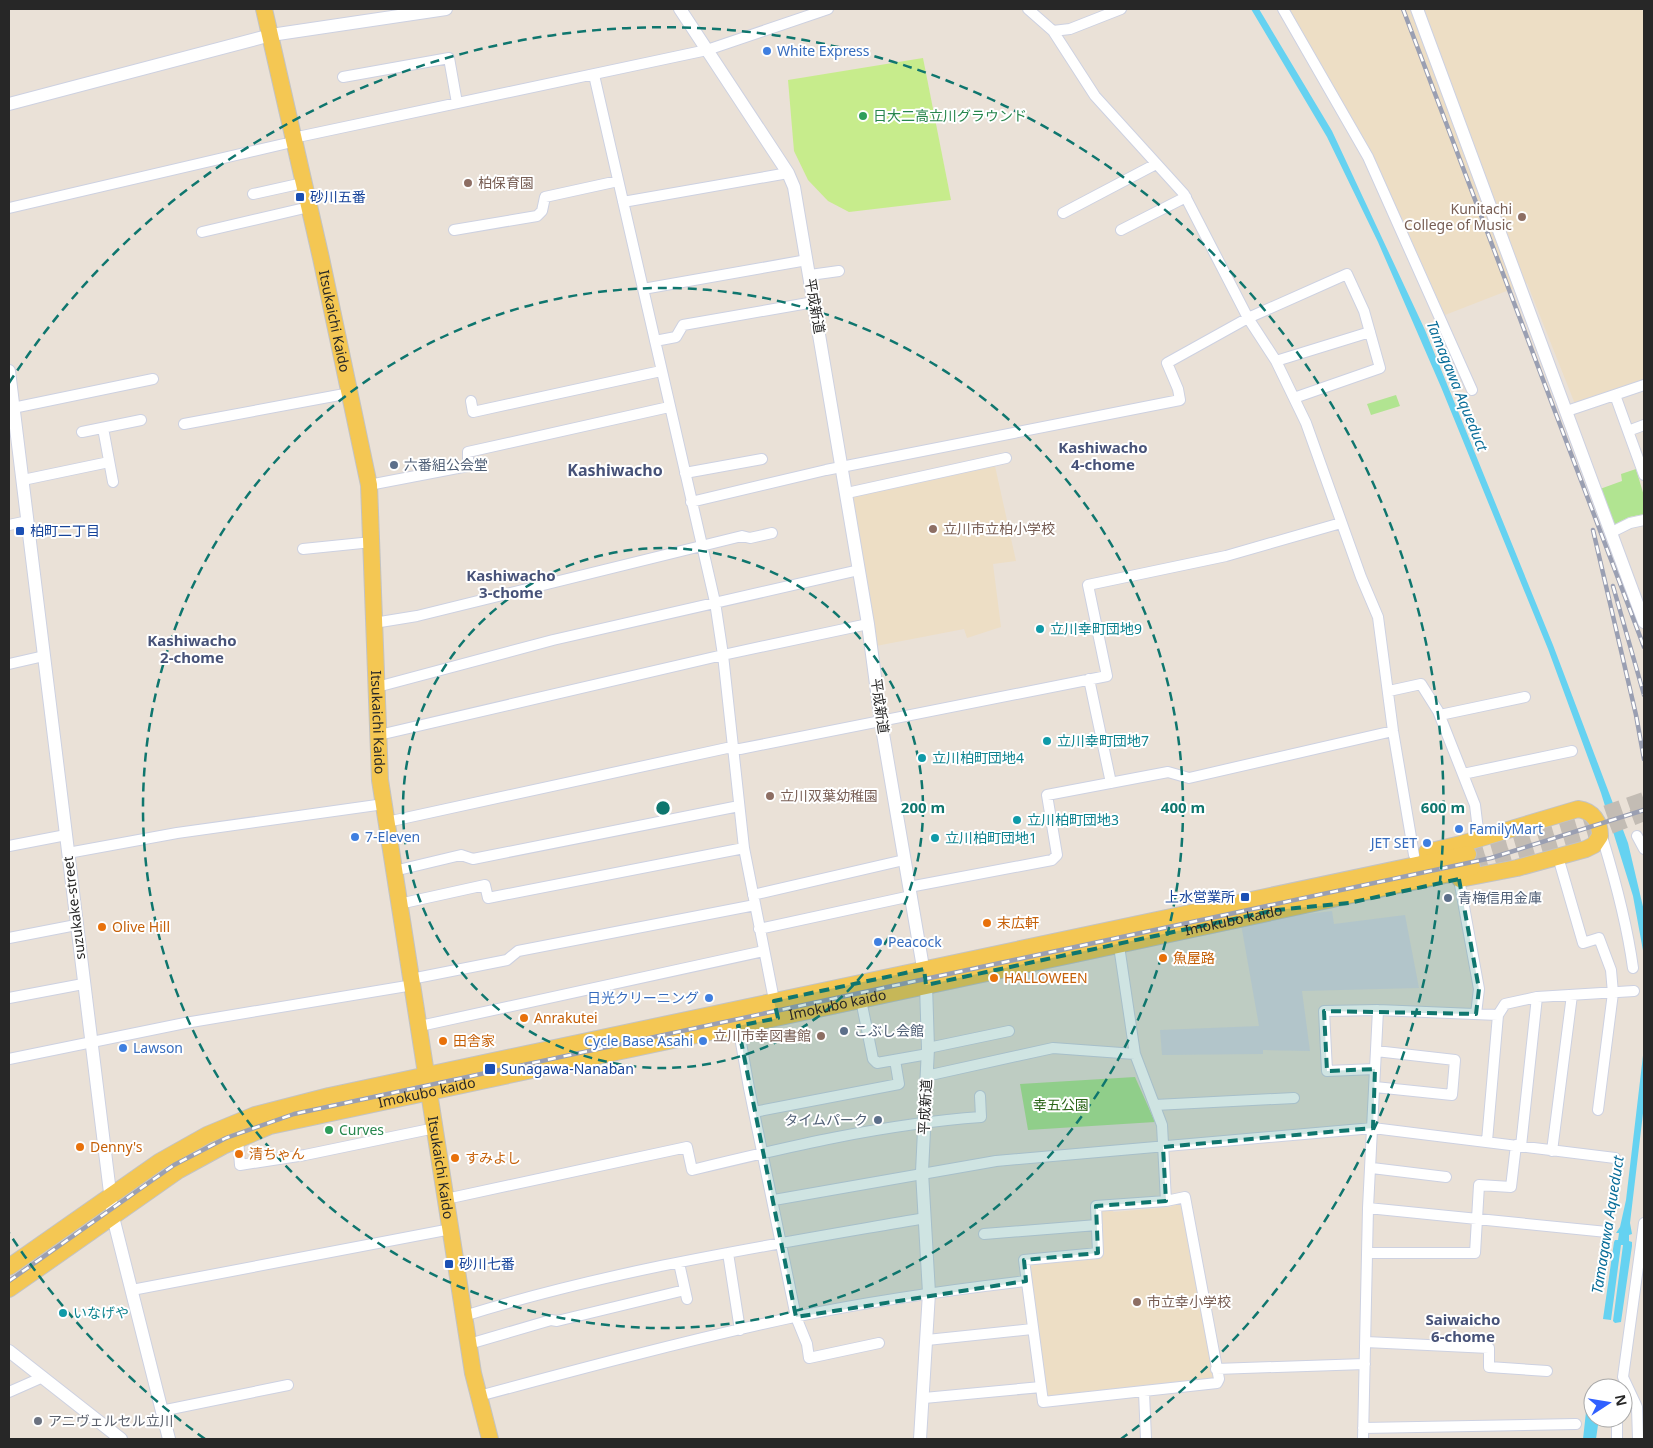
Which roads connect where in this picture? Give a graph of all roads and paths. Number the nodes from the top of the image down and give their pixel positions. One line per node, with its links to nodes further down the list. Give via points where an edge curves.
1 (264, 9): 10 (main road, Itsukaichi Kaido)
2 (446, 9): 10 (street)
3 (680, 9): 11 (street, 平成新道)
4 (826, 9): 11 (street)
5 (1028, 9): 9 (street)
6 (1121, 9): 9 (street, via 1070,29)
7 (1283, 9): 43 (street, via 1368,157)
8 (1418, 9): 50 (street)
9 (1053, 31): 17 (street, via 1095,96)
10 (271, 35): 15 (street); 16 (main road, Itsukaichi Kaido)
11 (707, 50): 12 (street); 18 (street, 平成新道)
12 (594, 74): 14 (street); 19 (street)
13 (343, 77): 14 (street, via 449,58)
14 (457, 103): 16 (street)
15 (9, 104)
16 (293, 138): 20 (main road, Itsukaichi Kaido); 25 (street, via 288,142)
17 (1156, 164): 22 (street); 26 (street)
18 (788, 173): 23 (street); 30 (street, 平成新道)
19 (618, 180): 23 (street); 27 (street, via 545,196 542,211 537,216)
20 (304, 183): 21 (street); 24 (main road, Itsukaichi Kaido)
21 (254, 194)
22 (1186, 198): 28 (street); 35 (street)
23 (623, 202): 33 (street)
24 (309, 207): 29 (street); 44 (main road, Itsukaichi Kaido)
25 (9, 208)
26 (1063, 213)
27 (454, 230)
28 (1121, 230)
29 (202, 232)
30 (808, 260): 32 (street, 平成新道); 33 (street)
31 (839, 270): 32 (street)
32 (810, 275): 34 (street, 平成新道)
33 (643, 289): 37 (street)
34 (814, 302): 37 (street, via 684,325 676,338); 60 (street, 平成新道)
35 (1248, 318): 36 (street, via 1347,274); 38 (street); 60 (street, via 1167,363 1180,400)
36 (1370, 332): 38 (street); 46 (street, via 1380,368)
37 (654, 341): 39 (street)
38 (1276, 361): 46 (street)
39 (661, 371): 47 (street, via 473,412); 48 (street)
40 (9, 372): 49 (street, suzukake-street)
41 (153, 379): 49 (street)
42 (1644, 385): 45 (street)
43 (1472, 390)
44 (350, 393): 52 (street); 65 (main road, Itsukaichi Kaido)
45 (1615, 395): 50 (street); 55 (street)
46 (1294, 398): 70 (street)
47 (471, 401)
48 (669, 407): 61 (street); 65 (street, via 468,452 468,466)
49 (14, 408): 63 (street, suzukake-street)
50 (1567, 411): 72 (street)
51 (141, 420): 54 (street)
52 (184, 424)
53 (1644, 425): 55 (street)
54 (103, 428): 56 (street); 59 (street)
55 (1628, 431): 62 (street)
56 (82, 432)
57 (1006, 458): 66 (street)
58 (762, 459): 61 (street)
59 (108, 462): 63 (street); 64 (street)
60 (842, 466): 66 (street, 平成新道); 67 (street)
61 (685, 473): 67 (street)
62 (1644, 474)
63 (23, 480): 69 (street, suzukake-street)
64 (113, 482)
65 (370, 485): 74 (main road, Itsukaichi Kaido)
66 (846, 493): 77 (street, 平成新道)
67 (692, 502): 75 (street)
68 (1644, 520): 72 (street, via 1630,522)
69 (28, 521): 71 (street); 83 (street, suzukake-street)
70 (1341, 523): 85 (street, via 1226,556 1088,584 1107,676); 87 (street, via 1378,618)
71 (9, 524)
72 (1612, 532): 79 (street)
73 (772, 533): 75 (street, via 750,538 742,536)
74 (372, 542): 76 (street); 80 (main road, Itsukaichi Kaido)
75 (702, 546): 78 (street); 80 (street, via 417,616)
76 (303, 549)
77 (859, 570): 78 (street); 81 (street, 平成新道)
78 (715, 602): 82 (street); 86 (street, via 553,640)
79 (1644, 622)
80 (374, 623): 86 (main road, Itsukaichi Kaido)
81 (868, 624): 82 (street); 90 (street, 平成新道)
82 (723, 655): 92 (street); 93 (street)
83 (44, 656): 84 (street); 100 (street, suzukake-street)
84 (9, 664)
85 (1089, 679): 90 (street); 96 (street)
86 (377, 687): 92 (main road, Itsukaichi Kaido)
87 (1389, 690): 89 (street, via 1422,684); 91 (street)
88 (1525, 697): 89 (street)
89 (1440, 715): 95 (street)
90 (881, 722): 93 (street); 110 (street, 平成新道)
91 (1393, 731): 96 (street, via 1190,778 1168,772); 108 (street)
92 (378, 735): 97 (main road, Itsukaichi Kaido)
93 (732, 749): 98 (street); 99 (street)
94 (1572, 752): 95 (street)
95 (1463, 774): 102 (street, via 1475,806)
96 (1111, 783): 114 (street, via 1047,795 1057,855 1052,860)
97 (384, 804): 99 (main road, Itsukaichi Kaido); 107 (street, via 177,833)
98 (739, 806): 105 (street); 112 (street, via 473,859 461,855)
99 (387, 822): 112 (main road, Itsukaichi Kaido)
100 (66, 835): 104 (street); 107 (street, suzukake-street)
101 (1637, 836): 106 (street)
102 (1479, 838): 108 (main road); 109 (main road, via 1578,809 1592,814 1600,829 1598,840 1586,849)
103 (1603, 840): 123 (street, via 1619,893)
104 (9, 846)
105 (744, 848): 115 (street); 117 (street, via 488,898 485,886)
106 (1644, 849)
107 (68, 854): 118 (street, suzukake-street)
108 (1414, 855): 116 (main road, via 1348,871)
109 (1558, 857): 113 (main road); 129 (street, via 1583,943 1599,938 1611,970)
110 (904, 860): 114 (street, 平成新道); 115 (street)
111 (1470, 861): 116 (main road, Imokubo kaido, via 1444,875)
112 (394, 871): 117 (main road, Itsukaichi Kaido)
113 (1459, 879): 116 (main road, via 1349,903); 136 (street, via 1479,989)
114 (910, 892): 119 (street); 124 (street, 平成新道)
115 (754, 900): 119 (street); 125 (street, via 518,951 507,960)
116 (1273, 903): 121 (main road, Imokubo kaido); 124 (main road, Imokubo kaido)
117 (399, 904): 125 (main road, Itsukaichi Kaido)
118 (76, 925): 120 (street); 126 (street, suzukake-street)
119 (759, 928): 122 (street)
120 (9, 938)
121 (1119, 946): 127 (main road, Imokubo kaido); 145 (street)
122 (764, 952): 134 (street); 139 (street)
123 (1633, 968)
124 (924, 969): 127 (street, 平成新道); 134 (main road, Imokubo kaido)
125 (412, 982): 139 (main road, Itsukaichi Kaido); 142 (street)
126 (83, 984): 132 (street); 142 (street, suzukake-street)
127 (926, 985): 133 (main road, Imokubo kaido); 143 (street, 平成新道)
128 (1634, 991): 129 (street)
129 (1613, 993): 130 (street); 156 (street)
130 (1572, 995): 131 (street); 165 (street)
131 (1536, 997): 137 (street, via 1505,1004); 163 (street)
132 (9, 998)
133 (861, 1000): 138 (main road, Imokubo kaido); 147 (street, via 872,1059 877,1063)
134 (774, 1001): 138 (street); 149 (main road, Imokubo kaido)
135 (1378, 1010): 136 (street); 144 (street); 148 (street, via 1324,1011 1327,1071)
136 (1476, 1014): 137 (street)
137 (1498, 1015): 162 (street)
138 (778, 1018): 140 (main road, Imokubo kaido)
139 (420, 1026): 149 (main road, Itsukaichi Kaido)
140 (738, 1026): 152 (main road, Imokubo kaido); 157 (street)
141 (1009, 1030): 143 (street)
142 (91, 1042): 146 (street); 171 (street, suzukake-street)
143 (928, 1051): 147 (street); 150 (street, 平成新道)
144 (1376, 1051): 148 (street); 151 (street, via 1455,1060 1452,1095)
145 (1135, 1054): 150 (street, via 1053,1048); 155 (street)
146 (9, 1059)
147 (895, 1060): 157 (street, via 899,1084)
148 (1376, 1069): 151 (street)
149 (427, 1076): 152 (main road, Itsukaichi Kaido); 171 (main road, Imokubo kaido, via 329,1096 234,1123 159,1162)
150 (926, 1076): 158 (street, 平成新道)
151 (1375, 1087): 160 (street)
152 (430, 1092): 159 (main road, Itsukaichi Kaido); 161 (main road, Imokubo kaido, via 296,1119)
153 (980, 1096): 158 (street, via 981,1117)
154 (1294, 1098): 155 (street)
155 (1155, 1105): 164 (street, via 1162,1125)
156 (1598, 1110)
157 (754, 1112): 166 (street)
158 (924, 1122): 166 (street); 169 (street, 平成新道)
159 (435, 1128): 161 (street, via 240,1165); 172 (main road, Itsukaichi Kaido)
160 (1373, 1128): 162 (street); 164 (street); 168 (street)
161 (238, 1139): 176 (main road, Imokubo kaido, via 179,1170)
162 (1487, 1141): 163 (street)
163 (1518, 1146): 165 (street); 177 (street, via 1510,1187 1479,1186)
164 (1163, 1147): 169 (street, via 996,1161); 174 (street)
165 (1552, 1151): 167 (street)
166 (763, 1153): 172 (street, via 692,1170 687,1147); 173 (street)
167 (1615, 1158)
168 (1372, 1168): 170 (street); 175 (street)
169 (922, 1172): 173 (street); 178 (street, 平成新道)
170 (1446, 1177)
171 (110, 1197): 176 (street, suzukake-street); 188 (main road, Imokubo kaido)
172 (446, 1199): 181 (main road, Itsukaichi Kaido)
173 (774, 1200): 184 (street)
174 (1166, 1201): 180 (street, via 1096,1206); 203 (street, via 1185,1197)
175 (1368, 1208): 177 (street); 186 (street)
176 (112, 1217): 190 (main road, Imokubo kaido); 191 (street, suzukake-street)
177 (1478, 1217): 182 (street); 186 (street, via 1475,1253)
178 (925, 1218): 184 (street); 192 (street, 平成新道)
179 (1644, 1223): 206 (street)
180 (1097, 1225): 183 (street); 189 (street, via 1098,1252 1024,1260)
181 (451, 1229): 191 (street); 193 (main road, Itsukaichi Kaido)
182 (1608, 1232)
183 (984, 1234)
184 (781, 1243): 185 (street); 194 (street)
185 (728, 1253): 187 (street); 196 (street)
186 (1367, 1253): 198 (street)
187 (680, 1263): 193 (street, via 533,1294); 199 (street, via 686,1294 550,1320)
188 (9, 1267)
189 (1026, 1281): 192 (street); 195 (street)
190 (9, 1289)
191 (132, 1290): 213 (street, suzukake-street)
192 (929, 1293): 194 (street); 197 (street, 平成新道)
193 (464, 1316): 199 (main road, Itsukaichi Kaido)
194 (796, 1317): 196 (street); 200 (street, via 809,1358)
195 (1032, 1329): 197 (street); 208 (street)
196 (740, 1330): 211 (street)
197 (928, 1340): 212 (street, 平成新道)
198 (1366, 1342): 202 (street); 204 (street, via 1489,1348 1489,1367)
199 (469, 1344): 211 (main road, Itsukaichi Kaido)
200 (879, 1344)
201 (9, 1351): 205 (street)
202 (1365, 1364): 203 (street); 215 (street)
203 (1216, 1369): 210 (street, via 1217,1383)
204 (1547, 1371)
205 (43, 1377): 209 (street); 216 (street)
206 (1623, 1377): 222 (street, via 1636,1407)
207 (288, 1385): 213 (street)
208 (1041, 1387): 210 (street, via 1042,1402); 212 (street)
209 (9, 1392)
210 (1144, 1392): 220 (street)
211 (479, 1396): 218 (main road, Itsukaichi Kaido)
212 (924, 1398): 219 (street, 平成新道)
213 (161, 1410): 217 (street, suzukake-street)
214 (1576, 1424): 215 (street)
215 (1363, 1428): 221 (street)
216 (121, 1439)
217 (169, 1439)
218 (490, 1439)
219 (920, 1439)
220 (1146, 1439)
221 (1363, 1439)
222 (1638, 1439)

